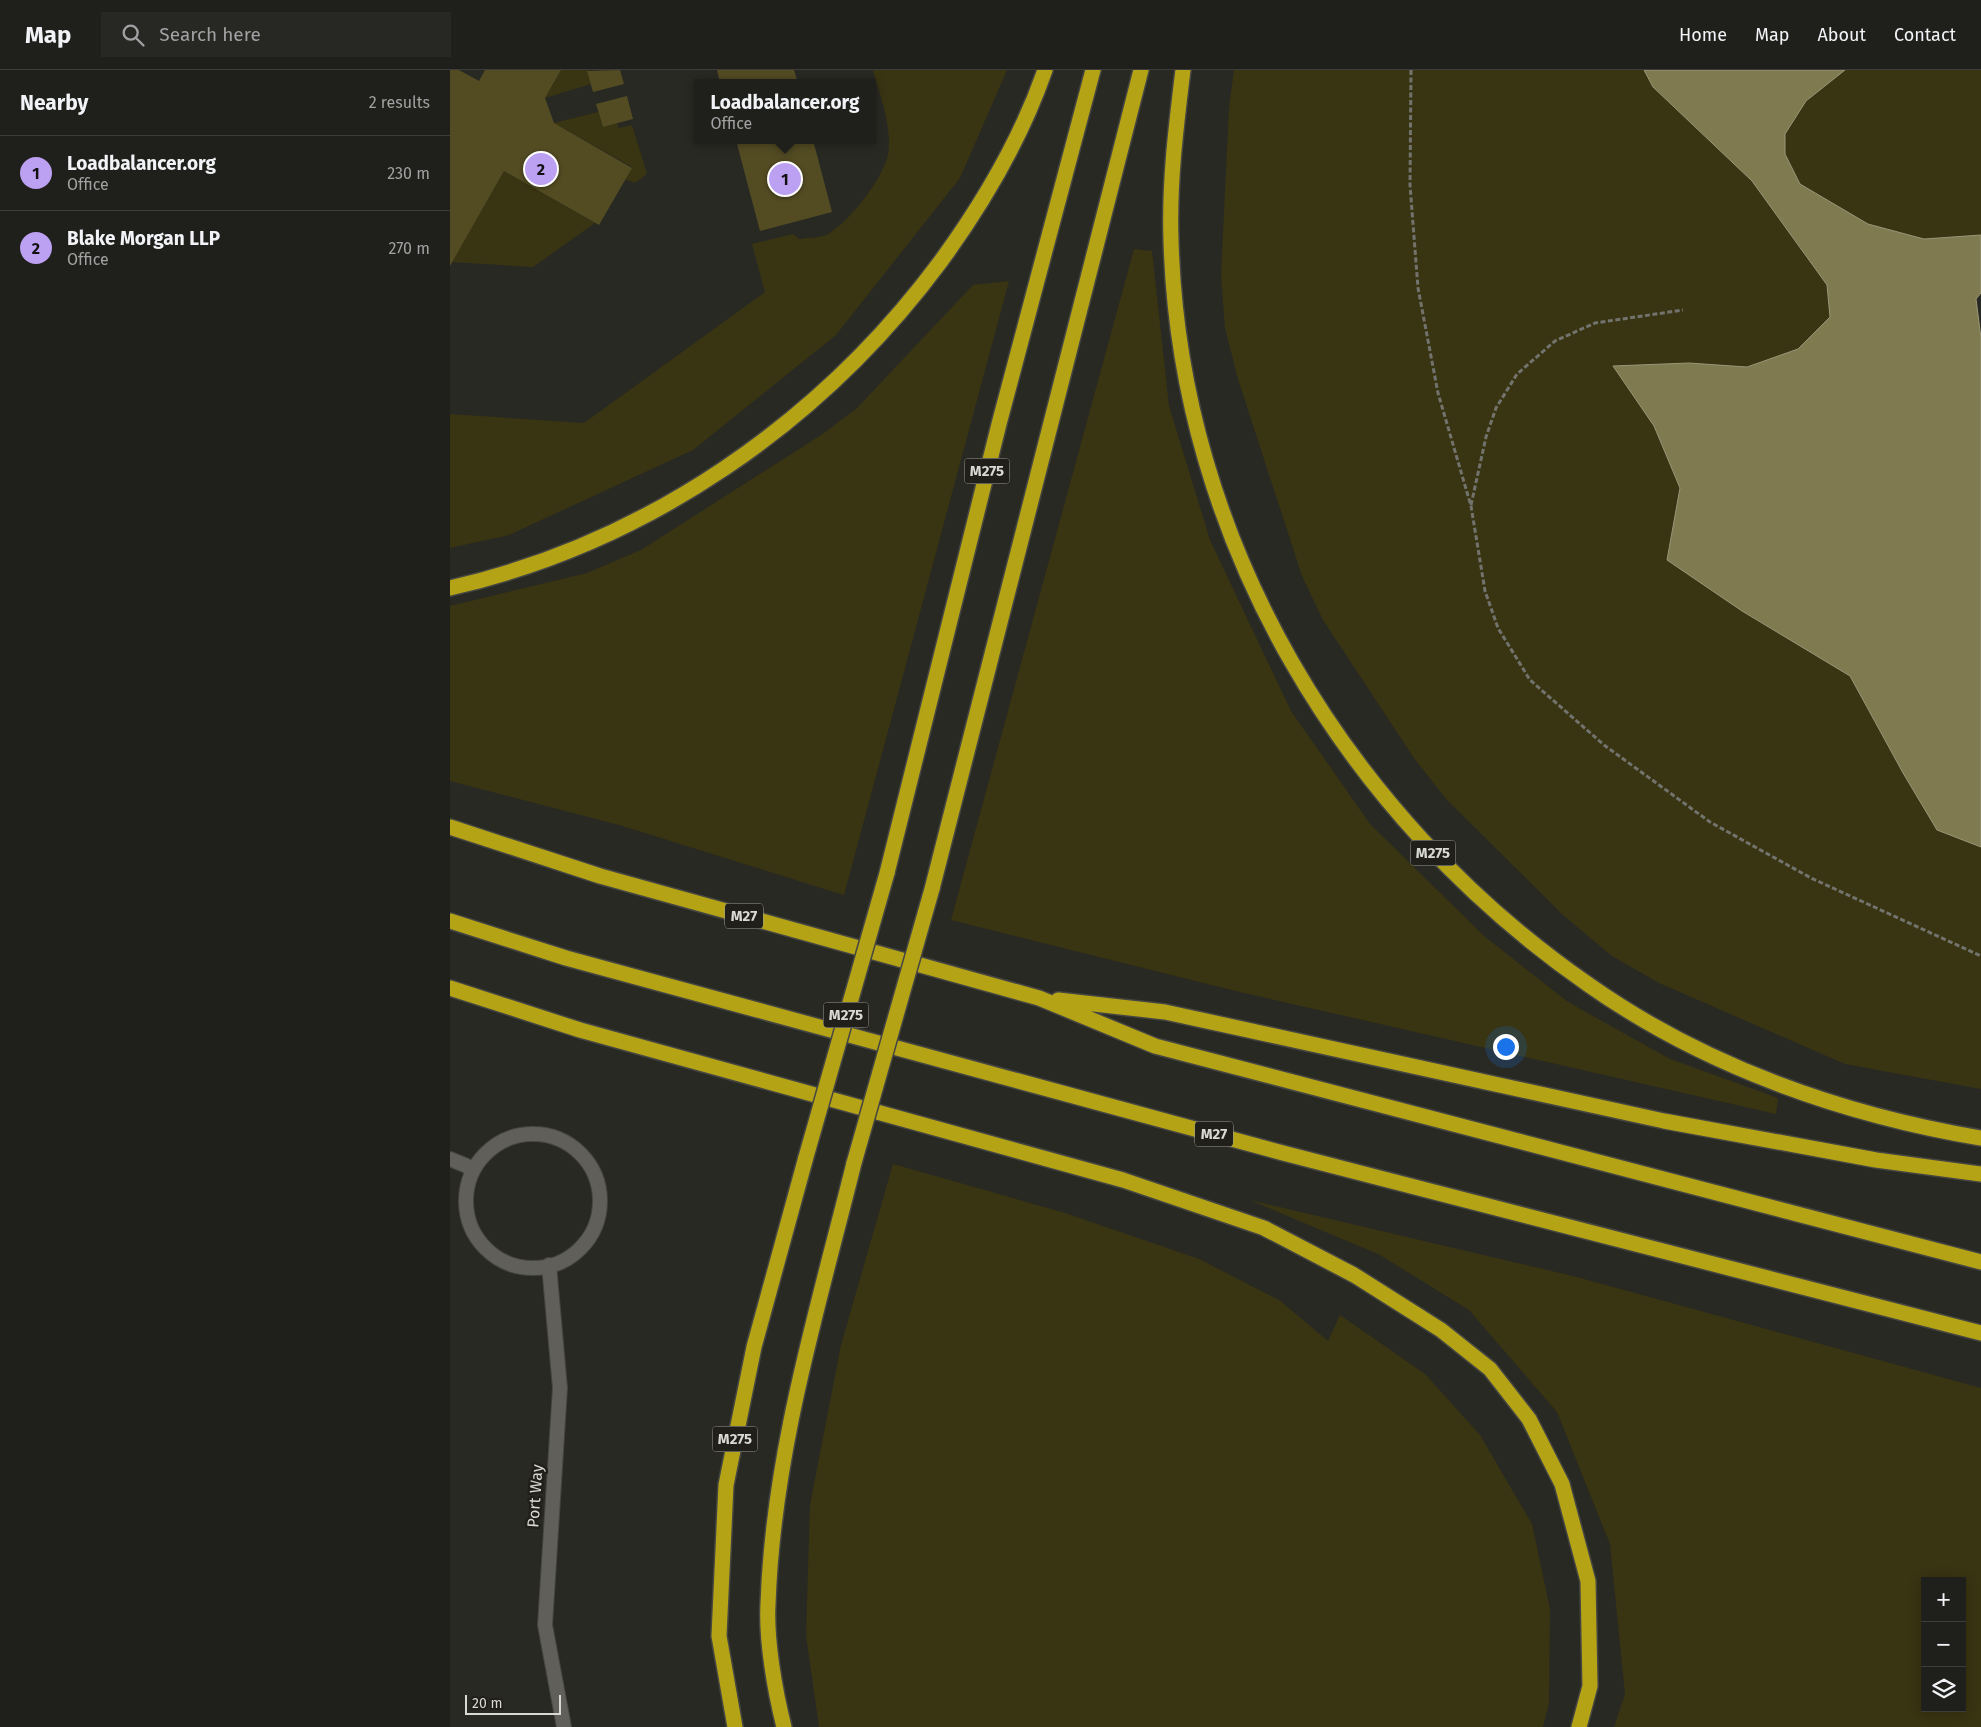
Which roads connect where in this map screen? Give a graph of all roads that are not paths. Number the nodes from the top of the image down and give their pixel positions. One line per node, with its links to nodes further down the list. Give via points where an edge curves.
1 (1045, 70): 5 (highway, via 1038,93 1006,162 968,224 922,287 879,336 811,404 752,450 685,494 620,529 559,556 490,579)
2 (1093, 70): 18 (highway, M275, bridge, via 999,424 887,873 754,1347 726,1485 719,1636)
3 (1141, 70): 19 (highway, bridge, via 932,888 854,1163 780,1468 767,1605 775,1692)
4 (1183, 70): 10 (highway, M275, via 1172,155 1171,243 1183,356 1202,442 1229,530 1263,610 1311,697 1368,776 1427,847 1504,920 1591,987 1654,1025 1756,1075 1828,1102 1892,1120)
5 (450, 588)
6 (450, 827): 9 (highway, M27, via 600,876)
7 (450, 922): 16 (highway, M27, via 566,958 1273,1150)
8 (450, 988): 20 (highway, via 589,1033 1122,1180 1255,1225 1354,1275 1441,1330 1490,1368 1529,1418 1562,1484 1588,1581 1590,1686)
9 (1039, 998): 13 (highway, via 1164,1012 1664,1121 1876,1160); 14 (highway, M27, via 1155,1046)
10 (1981, 1138)
11 (450, 1159): 12 (street)
12 (474, 1169): 15 (street, via 466,1191 467,1214 475,1236 491,1253 512,1264 526,1268); 15 (street, via 488,1151 503,1140 525,1134 548,1135 570,1144 584,1157 596,1177 600,1200 596,1223 571,1256)
13 (1981, 1174)
14 (1981, 1262)
15 (550, 1266): 17 (street, Port Way, via 560,1388 545,1625)
16 (1981, 1333)
17 (564, 1727)
18 (735, 1727)
19 (784, 1727)
20 (1579, 1727)

